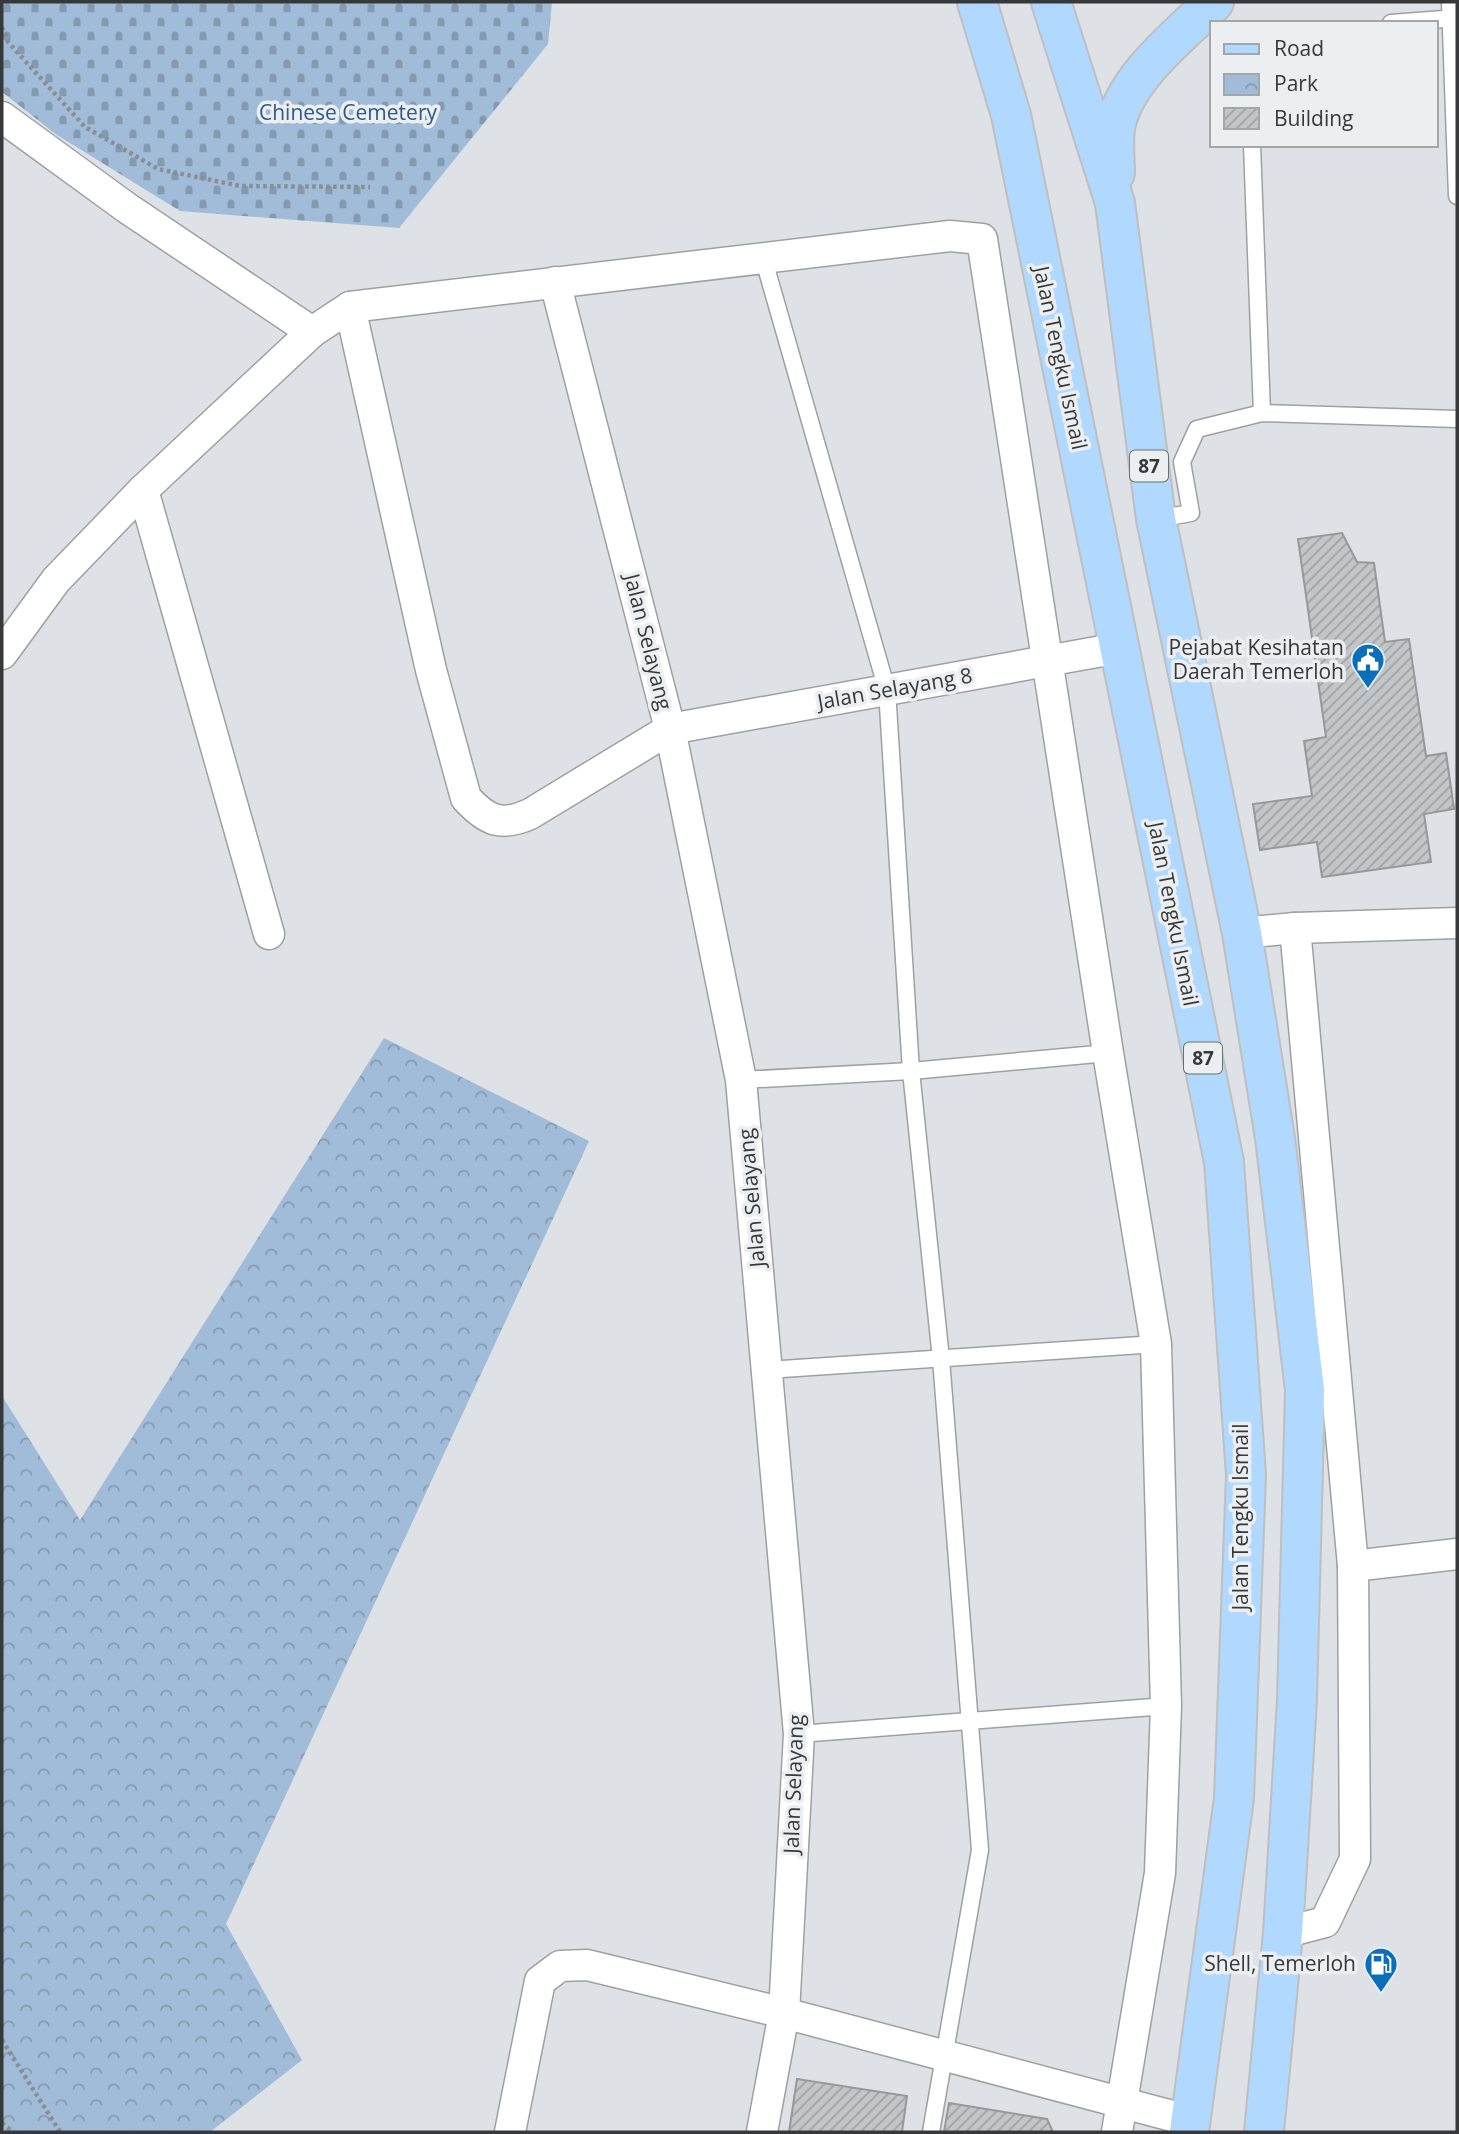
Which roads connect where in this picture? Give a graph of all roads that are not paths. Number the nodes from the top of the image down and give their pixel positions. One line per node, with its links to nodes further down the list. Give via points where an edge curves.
1 (977, 2): 18 (main road, Jalan Tengku Ismail / 87, via 1011,115)
2 (1051, 2): 9 (main road, 87)
3 (1214, 2): 9 (main road, via 1144,72 1126,99 1115,128)
4 (1453, 12): 5 (lane); 8 (lane)
5 (1402, 21)
6 (2, 117): 13 (street, via 127,208)
7 (1252, 147): 14 (lane)
8 (1457, 196)
9 (1115, 203): 17 (main road, 87)
10 (763, 257): 11 (street); 20 (street, via 950,236 982,239); 21 (lane)
11 (555, 282): 12 (street); 22 (street, Jalan Selayang)
12 (350, 307): 13 (street); 22 (street, via 431,670 466,798 480,814 513,822)
13 (312, 332): 16 (street)
14 (1262, 413): 15 (lane); 17 (lane, via 1197,429 1182,462)
15 (1457, 419)
16 (143, 490): 19 (street, via 56,580); 26 (street)
17 (1174, 516): 25 (main road, 87)
18 (1119, 648): 20 (street, Jalan Selayang 8); 42 (main road, Jalan Tengku Ismail / 87, via 1224,1161 1246,1475 1234,1798)
19 (2, 654)
20 (1048, 661): 21 (street, Jalan Selayang 8); 27 (street)
21 (887, 690): 22 (street, Jalan Selayang 8); 28 (lane)
22 (670, 729): 29 (street, Jalan Selayang)
23 (1457, 923): 24 (street)
24 (1295, 928): 25 (street); 34 (street)
25 (1241, 933): 38 (main road, 87, via 1275,1138 1305,1390 1297,1700)
26 (269, 934)
27 (1108, 1053): 28 (lane); 30 (street)
28 (911, 1071): 29 (lane); 31 (lane)
29 (741, 1080): 32 (street, Jalan Selayang)
30 (1156, 1345): 31 (lane); 35 (street)
31 (941, 1359): 32 (lane); 36 (lane)
32 (767, 1370): 37 (street, Jalan Selayang)
33 (1457, 1554): 34 (street)
34 (1353, 1566): 38 (street, via 1354,1860 1325,1922)
35 (1166, 1706): 36 (lane); 41 (street, via 1160,1872)
36 (970, 1722): 37 (lane); 40 (lane, via 980,1850)
37 (799, 1734): 39 (street, Jalan Selayang)
38 (1283, 1933): 47 (main road, 87)
39 (784, 2012): 40 (street); 43 (street, via 587,1965 560,1966 540,1981); 44 (street, Jalan Selayang)
40 (946, 2056): 41 (street); 45 (lane)
41 (1121, 2103): 42 (street); 46 (street)
42 (1190, 2127)
43 (510, 2132)
44 (762, 2132)
45 (931, 2132)
46 (1117, 2132)
47 (1264, 2132)

